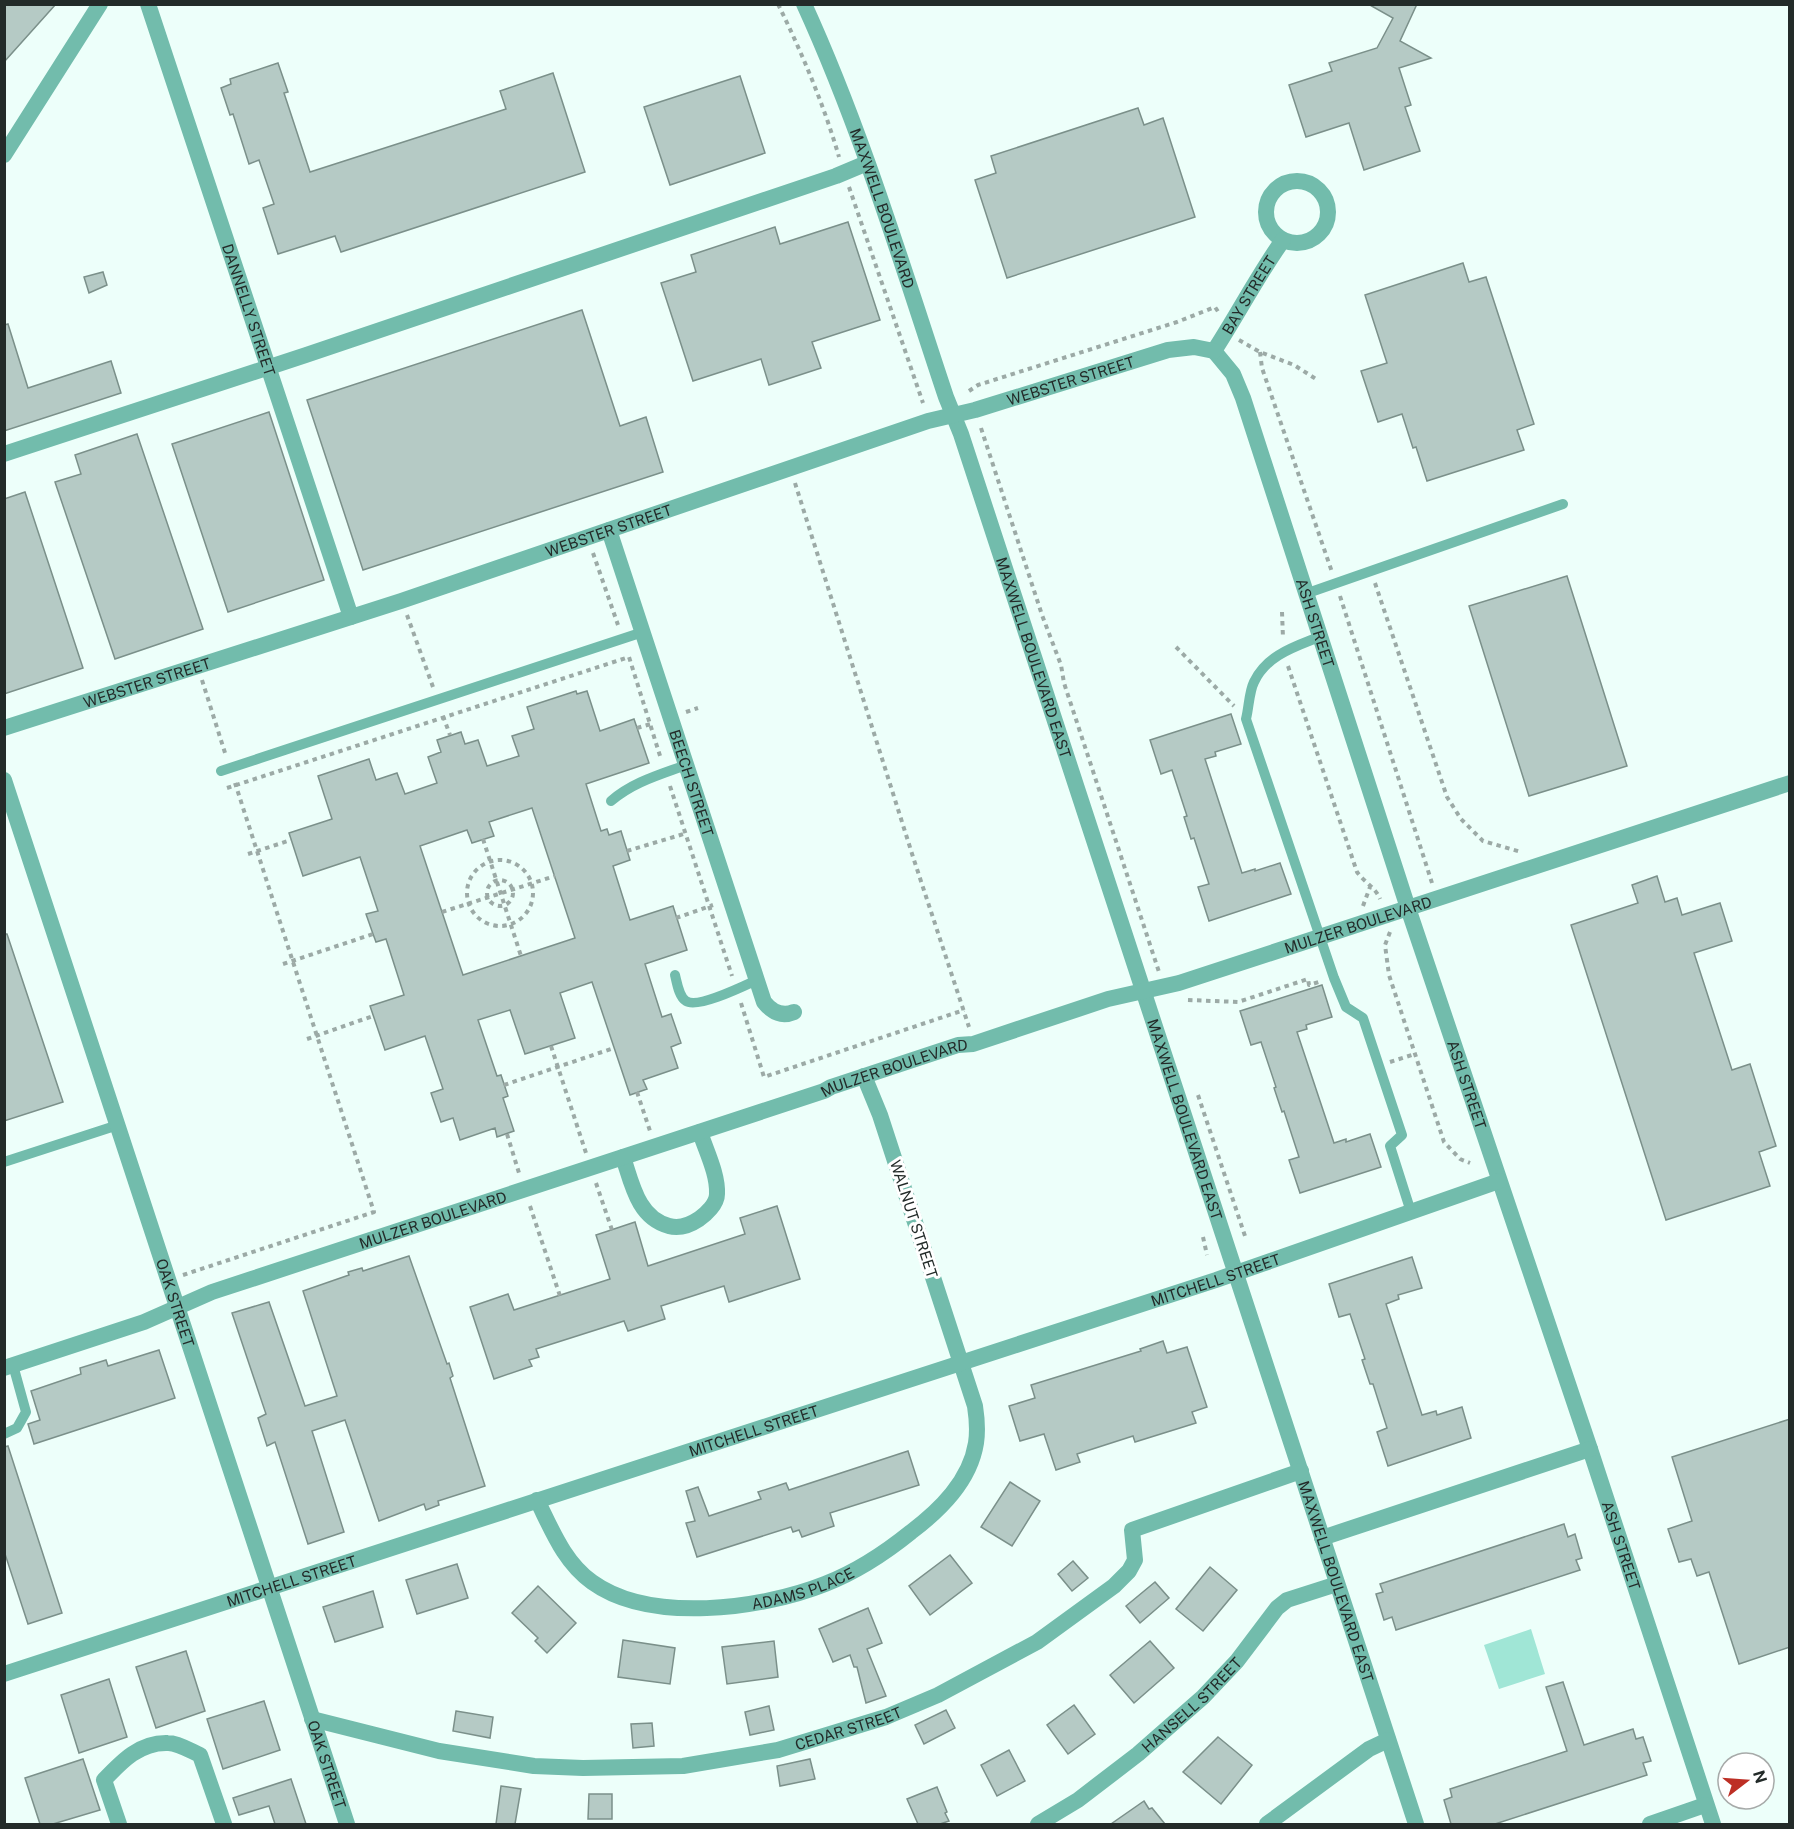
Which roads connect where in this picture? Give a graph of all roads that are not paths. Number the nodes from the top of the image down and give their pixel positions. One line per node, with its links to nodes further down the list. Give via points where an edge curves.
1 (100, 4): 4 (street)
2 (148, 4): 8 (street, DANNELLY STREET)
3 (804, 4): 5 (street, MAXWELL BOULEVARD)
4 (4, 155)
5 (867, 163): 8 (street); 9 (street, MAXWELL BOULEVARD)
6 (1283, 240): 7 (street, BAY STREET)
7 (1214, 351): 9 (street, WEBSTER STREET, via 1194,347 1168,350); 13 (street, ASH STREET, via 1233,374 1243,398)
8 (268, 368): 10 (street); 14 (street, DANNELLY STREET)
9 (953, 416): 12 (street, WEBSTER STREET, via 928,421); 27 (street, MAXWELL BOULEVARD EAST)
10 (4, 454)
11 (1563, 504): 13 (lane)
12 (609, 530): 14 (street, WEBSTER STREET); 15 (street, BEECH STREET)
13 (1305, 594): 16 (street, ASH STREET)
14 (351, 617): 17 (street, WEBSTER STREET)
15 (643, 632): 18 (street, BEECH STREET); 19 (lane)
16 (1319, 636): 23 (street, ASH STREET); 24 (lane, via 1283,652 1266,665 1254,683 1246,719)
17 (4, 728)
18 (686, 765): 22 (lane, via 639,782); 26 (street, BEECH STREET)
19 (226, 770)
20 (4, 780): 30 (street, OAK STREET)
21 (1790, 783): 23 (street, MULZER BOULEVARD)
22 (611, 801)
23 (1407, 908): 24 (street, MULZER BOULEVARD); 34 (street, ASH STREET)
24 (1320, 936): 27 (street, MULZER BOULEVARD); 35 (lane, via 1346,1007 1363,1018 1402,1135 1390,1146)
25 (675, 975): 26 (lane, via 681,996 693,1004)
26 (757, 980): 28 (street, BEECH STREET, via 770,1009 780,1014)
27 (1144, 991): 29 (street, MULZER BOULEVARD); 36 (street, MAXWELL BOULEVARD EAST)
28 (794, 1012)
29 (864, 1076): 31 (street, MULZER BOULEVARD); 38 (street, WALNUT STREET)
30 (118, 1125): 33 (lane); 37 (street, OAK STREET)
31 (700, 1132): 32 (street, MULZER BOULEVARD); 32 (street, via 717,1196 707,1213 693,1223 675,1228 646,1215)
32 (623, 1157): 37 (street, MULZER BOULEVARD, via 212,1292)
33 (4, 1162)
34 (1499, 1181): 35 (street, MITCHELL STREET); 41 (street, ASH STREET)
35 (1411, 1212): 36 (street, MITCHELL STREET)
36 (1235, 1273): 38 (street, MITCHELL STREET); 42 (street, MAXWELL BOULEVARD EAST)
37 (178, 1308): 39 (street, MULZER BOULEVARD, via 144,1323); 46 (street, OAK STREET)
38 (962, 1363): 43 (street, MITCHELL STREET); 43 (street, ADAMS PLACE, via 978,1424 970,1463 956,1488 929,1518 889,1550 847,1574 803,1592 758,1603 701,1608 662,1607 620,1597 593,1583 572,1564)
39 (9, 1366): 40 (lane, via 26,1412 17,1428)
40 (4, 1434)
41 (1590, 1449): 44 (street); 50 (street, ASH STREET)
42 (1301, 1471): 44 (street, MAXWELL BOULEVARD EAST); 48 (street, CEDAR STREET, via 1132,1530 1135,1560 1129,1571 1037,1642 986,1671 886,1717 778,1750 683,1766 534,1766 439,1751)
43 (537, 1500): 46 (street, MITCHELL STREET)
44 (1322, 1538): 45 (street, MAXWELL BOULEVARD EAST)
45 (1337, 1584): 49 (street, MAXWELL BOULEVARD EAST); 54 (street, HANSELL STREET, via 1287,1600 1277,1608 1237,1661 1203,1696 1138,1754 1078,1800)
46 (269, 1588): 47 (street, MITCHELL STREET); 48 (street, OAK STREET)
47 (4, 1674)
48 (312, 1719): 53 (street, OAK STREET)
49 (1388, 1740): 55 (street, via 1369,1749); 56 (street, MAXWELL BOULEVARD EAST)
50 (1705, 1805): 57 (street); 58 (street, ASH STREET)
51 (119, 1824): 52 (street, via 104,1779 126,1757 143,1747 170,1743 200,1755)
52 (224, 1824)
53 (347, 1824)
54 (1038, 1824)
55 (1266, 1824)
56 (1416, 1824)
57 (1650, 1824)
58 (1713, 1824)

